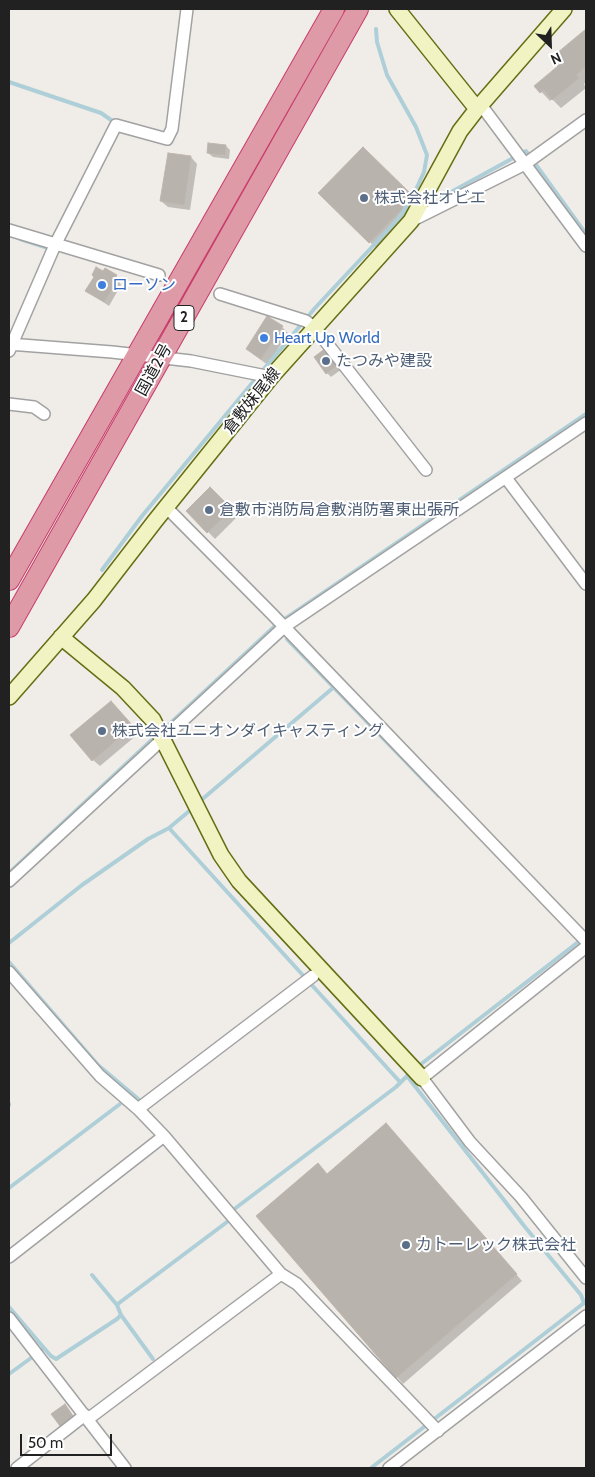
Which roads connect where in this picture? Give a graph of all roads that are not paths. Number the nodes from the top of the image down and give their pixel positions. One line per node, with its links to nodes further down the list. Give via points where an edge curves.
1 (186, 9): 11 (street, via 172,129 167,139 116,125)
2 (334, 9): 17 (highway, 国道2号 / 2)
3 (358, 9): 18 (highway, 国道2号 / 2)
4 (398, 9): 6 (main road)
5 (564, 9): 6 (main road, 倉敷妹尾線)
6 (479, 107): 8 (street); 9 (main road, 倉敷妹尾線, via 460,131)
7 (586, 120): 8 (street)
8 (525, 158): 9 (street); 12 (street)
9 (411, 221): 15 (main road, 倉敷妹尾線)
10 (9, 230): 11 (street)
11 (52, 244): 13 (street); 16 (street)
12 (586, 246)
13 (159, 275)
14 (220, 294): 15 (street)
15 (307, 322): 19 (main road, 倉敷妹尾線); 23 (street)
16 (10, 346): 17 (street)
17 (137, 355): 18 (street); 26 (highway, 国道2号 / 2)
18 (161, 358): 19 (street); 29 (highway, 国道2号 / 2)
19 (263, 376): 25 (main road, 倉敷妹尾線)
20 (9, 404): 21 (street, via 34,407)
21 (44, 414)
22 (586, 423): 24 (street)
23 (426, 470)
24 (506, 478): 27 (street); 28 (street)
25 (166, 507): 28 (street); 30 (main road, 倉敷妹尾線)
26 (9, 580)
27 (586, 584)
28 (281, 624): 32 (street); 34 (street)
29 (9, 627)
30 (61, 637): 31 (main road, 倉敷妹尾線); 32 (main road, via 123,688 153,720)
31 (9, 697)
32 (163, 738): 33 (street); 37 (main road, via 221,855 239,881)
33 (9, 881)
34 (584, 943): 37 (street)
35 (9, 972): 38 (street, via 100,1076)
36 (310, 979): 38 (street)
37 (422, 1078): 42 (street, via 470,1142 521,1197)
38 (142, 1105): 39 (street)
39 (164, 1136): 40 (street); 41 (street)
40 (9, 1257)
41 (281, 1274): 45 (street); 46 (street, via 297,1284)
42 (586, 1278)
43 (586, 1317): 46 (street)
44 (9, 1318): 45 (street)
45 (86, 1417): 47 (street); 48 (street)
46 (434, 1426): 49 (street)
47 (16, 1468)
48 (125, 1468)
49 (390, 1468)

